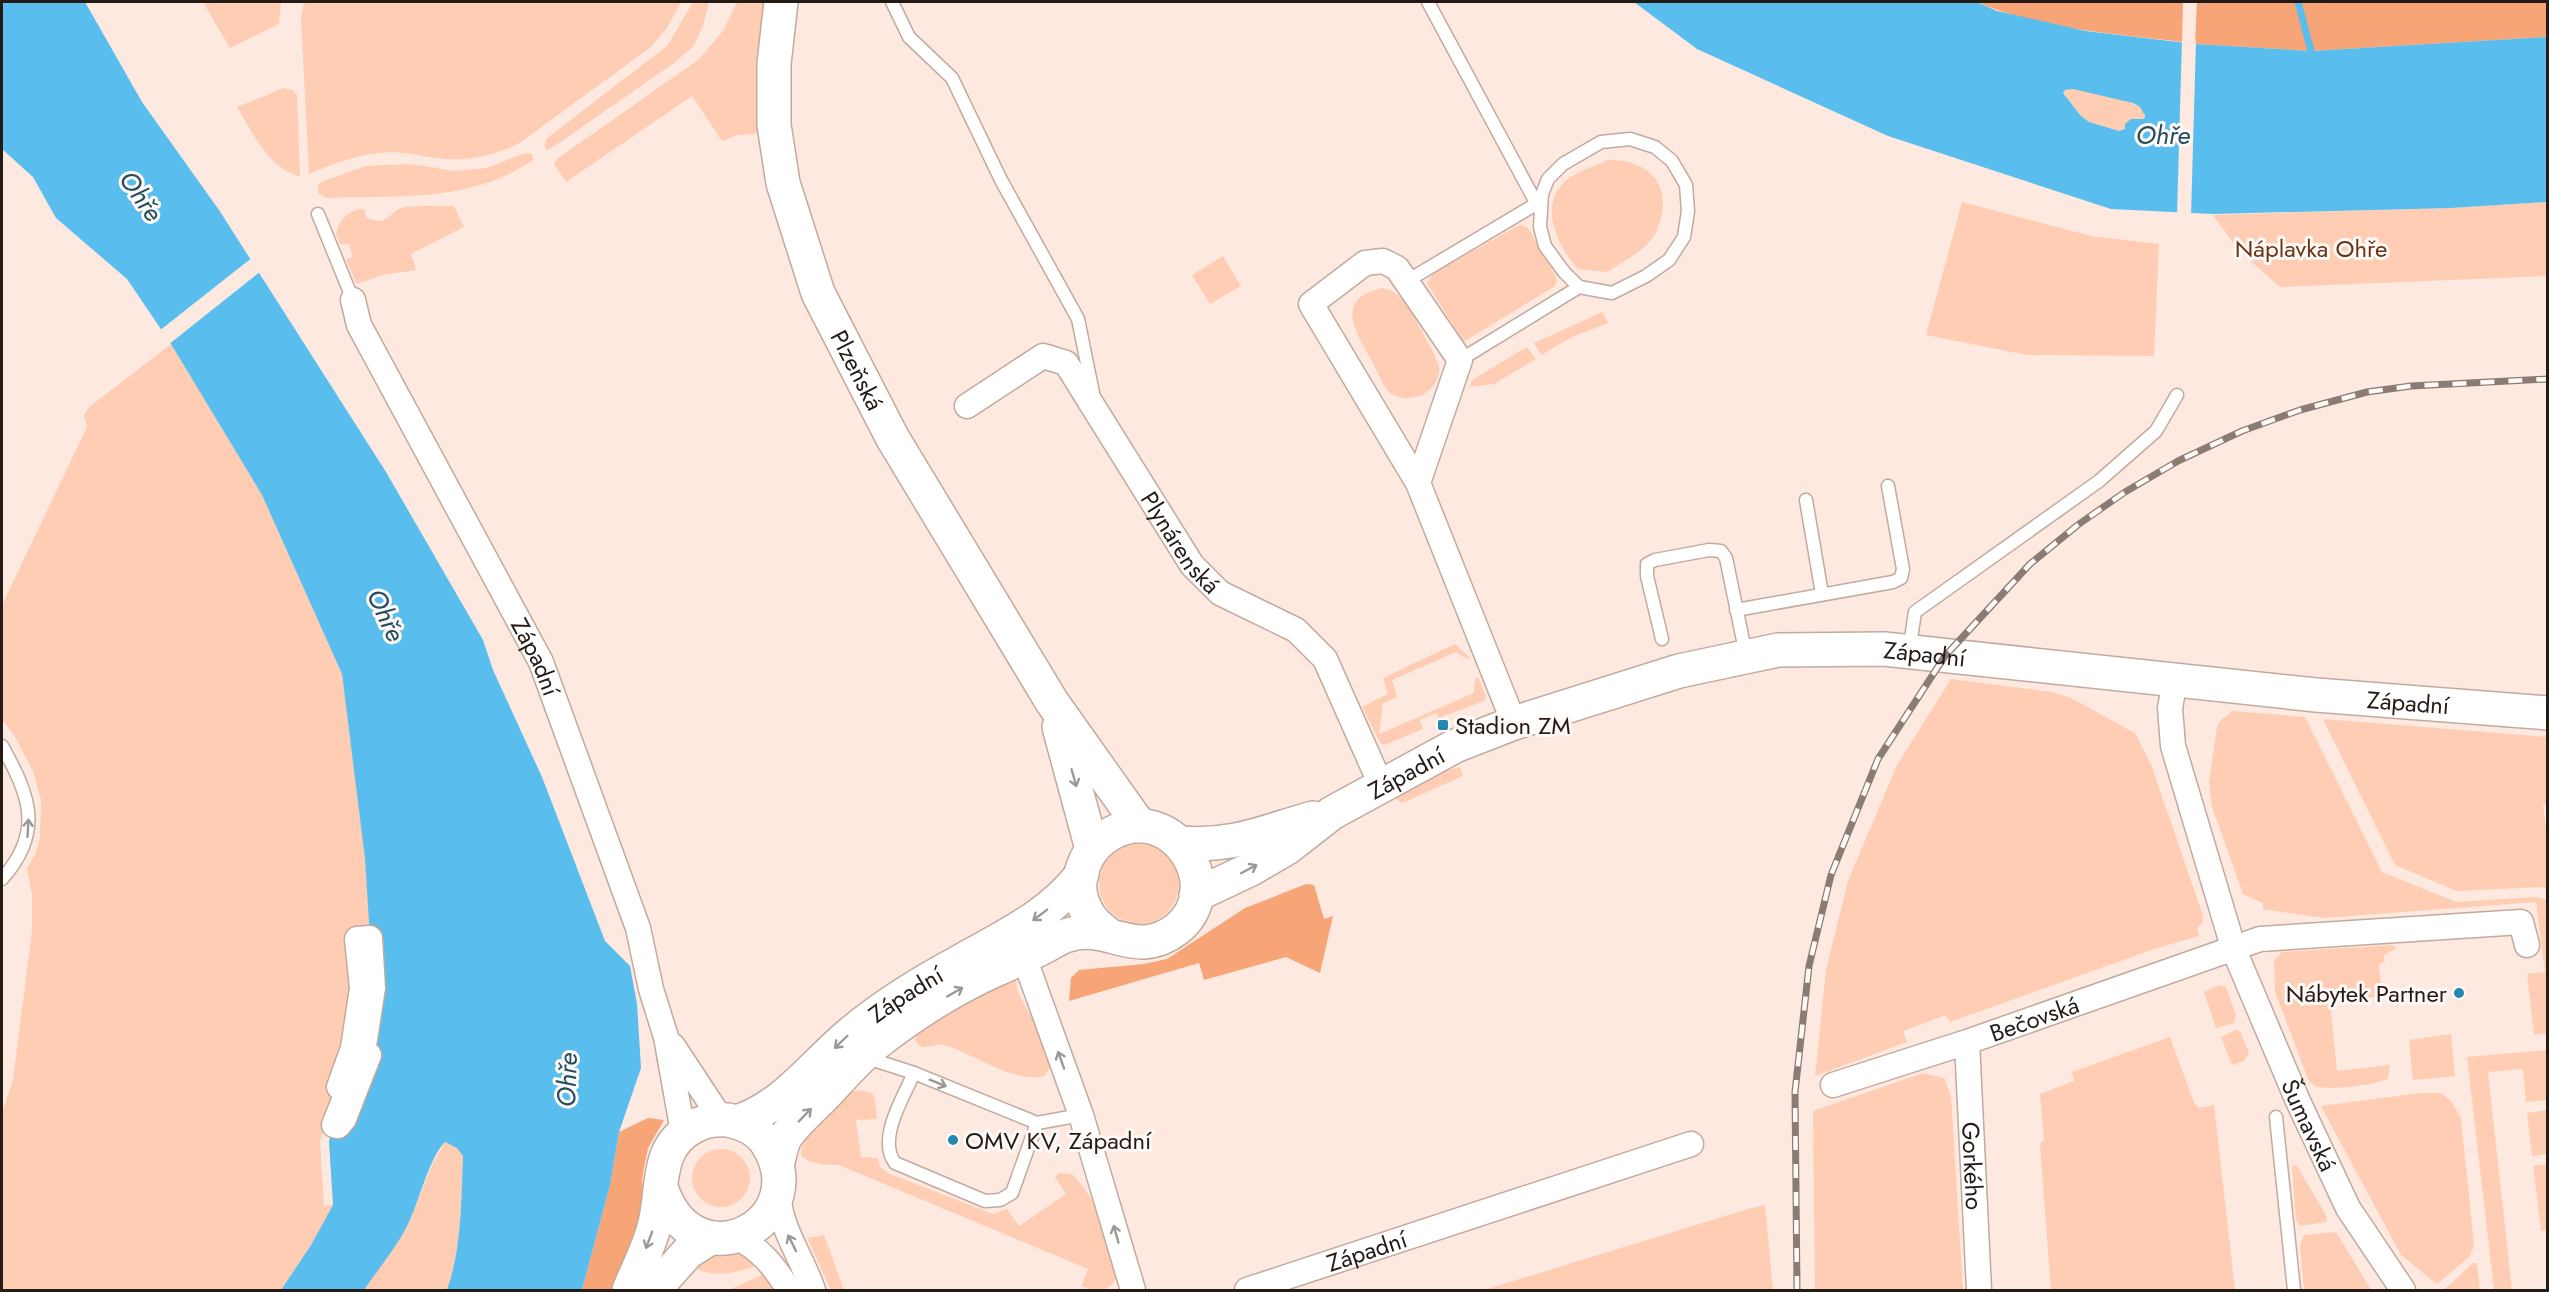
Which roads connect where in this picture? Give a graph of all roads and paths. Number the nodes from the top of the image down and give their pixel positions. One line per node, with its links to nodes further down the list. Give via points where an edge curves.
1 (781, 2): 22 (street, Plzeňská, via 774,64 774,125 783,183 818,293 892,436)
2 (892, 2): 12 (lane, via 909,37 952,78 1001,180 1078,320)
3 (1428, 2): 4 (lane)
4 (1538, 207): 6 (lane); 7 (lane, via 1545,246); 7 (lane, via 1548,179 1563,164 1601,142 1630,139 1655,147 1672,161 1686,185 1684,237 1669,260 1612,292)
5 (318, 214): 8 (lane)
6 (1407, 281): 9 (street); 13 (street, via 1397,268 1383,261 1365,263 1311,304)
7 (1579, 286): 9 (lane)
8 (353, 300): 38 (street, Západní, via 359,325 541,662 638,928)
9 (1460, 360): 13 (street)
10 (2176, 395): 19 (lane, via 2156,431 2099,482 1916,612)
11 (967, 406): 12 (street, Plynárenská, via 1043,356 1066,363)
12 (1097, 412): 26 (street, Plynárenská, via 1192,565 1220,593 1296,630 1325,659)
13 (1418, 483): 24 (street)
14 (1888, 486): 16 (lane, via 1903,569 1901,578)
15 (1806, 500): 16 (lane)
16 (1822, 594): 17 (lane)
17 (1736, 610): 18 (lane, via 1726,558 1721,551 1655,560 1647,564 1647,576); 20 (lane)
18 (1662, 639)
19 (1909, 653): 20 (street, Západní, via 1884,649 1778,650); 21 (street, Západní)
20 (1746, 657): 24 (street, Západní, via 1678,671)
21 (2175, 680): 23 (street, Západní); 35 (street, Šumavská, via 2170,708 2173,746)
22 (1052, 702): 28 (street, Plzeňská); 30 (street, Plzeňská, one-way to 30, via 1081,801)
23 (2547, 713)
24 (1514, 723): 26 (street, Západní, via 1455,746)
25 (2, 746): 31 (lane, one-way to 25, via 27,839 29,814 23,789)
26 (1381, 785): 27 (street, Západní)
27 (1332, 813): 29 (street, Západní, via 1239,841); 32 (street, Západní, one-way to 27, via 1287,848)
28 (1140, 826): 29 (street, Západní, via 1155,828); 30 (street, Západní, via 1122,828 1105,837)
29 (1181, 843): 32 (street, via 1197,876)
30 (1087, 862): 33 (street, via 1080,887 1084,907 1094,923); 45 (street, Západní, one-way to 45, via 1073,886 1039,918 892,1001 843,1039 783,1098 757,1115)
31 (2, 879)
32 (1196, 895): 33 (street, Západní, via 1179,927 1163,938 1145,943 1126,942)
33 (1109, 935): 36 (street, Západní, via 1069,934)
34 (2527, 945): 35 (street, via 2522,922 2260,939)
35 (2235, 950): 39 (street, Bečovská); 60 (street, Šumavská, via 2348,1208)
36 (1024, 957): 40 (street, Západní, one-way to 36, via 939,1001); 43 (street, one-way to 36)
37 (374, 988): 37 (street, via 370,938 357,939 362,988 353,1048 339,1087 348,1090 334,1125 344,1119 369,1055 363,1052)
38 (666, 1036): 45 (street, Západní); 47 (street, Západní)
39 (1967, 1042): 42 (street, Bečovská); 58 (street, Gorkého)
40 (863, 1056): 41 (lane); 49 (street, Západní, one-way to 40, via 786,1137)
41 (914, 1073): 46 (lane, one-way to 46); 46 (lane, via 888,1134 891,1158 985,1201 1000,1200 1012,1193)
42 (1833, 1084)
43 (1081, 1115): 46 (lane); 56 (street, one-way to 43)
44 (2276, 1117): 59 (lane)
45 (729, 1121): 47 (street, Západní, via 701,1123); 49 (street, Západní, via 752,1128 764,1139 775,1155)
46 (1038, 1123)
47 (683, 1132): 50 (street, via 669,1148 662,1167)
48 (1691, 1144): 57 (street, Západní)
49 (778, 1179): 51 (street, Západní, via 771,1211 758,1225 743,1234); 55 (street, Západní, one-way to 49, via 780,1212)
50 (661, 1187): 51 (street, via 667,1207 680,1223 694,1233); 52 (street, one-way to 52, via 652,1232)
51 (722, 1237): 53 (street, Západní, via 688,1252); 54 (street, via 759,1250)
52 (629, 1290)
53 (654, 1290)
54 (789, 1290)
55 (813, 1290)
56 (1133, 1290)
57 (1247, 1290)
58 (1979, 1290)
59 (2294, 1290)
60 (2403, 1290)

